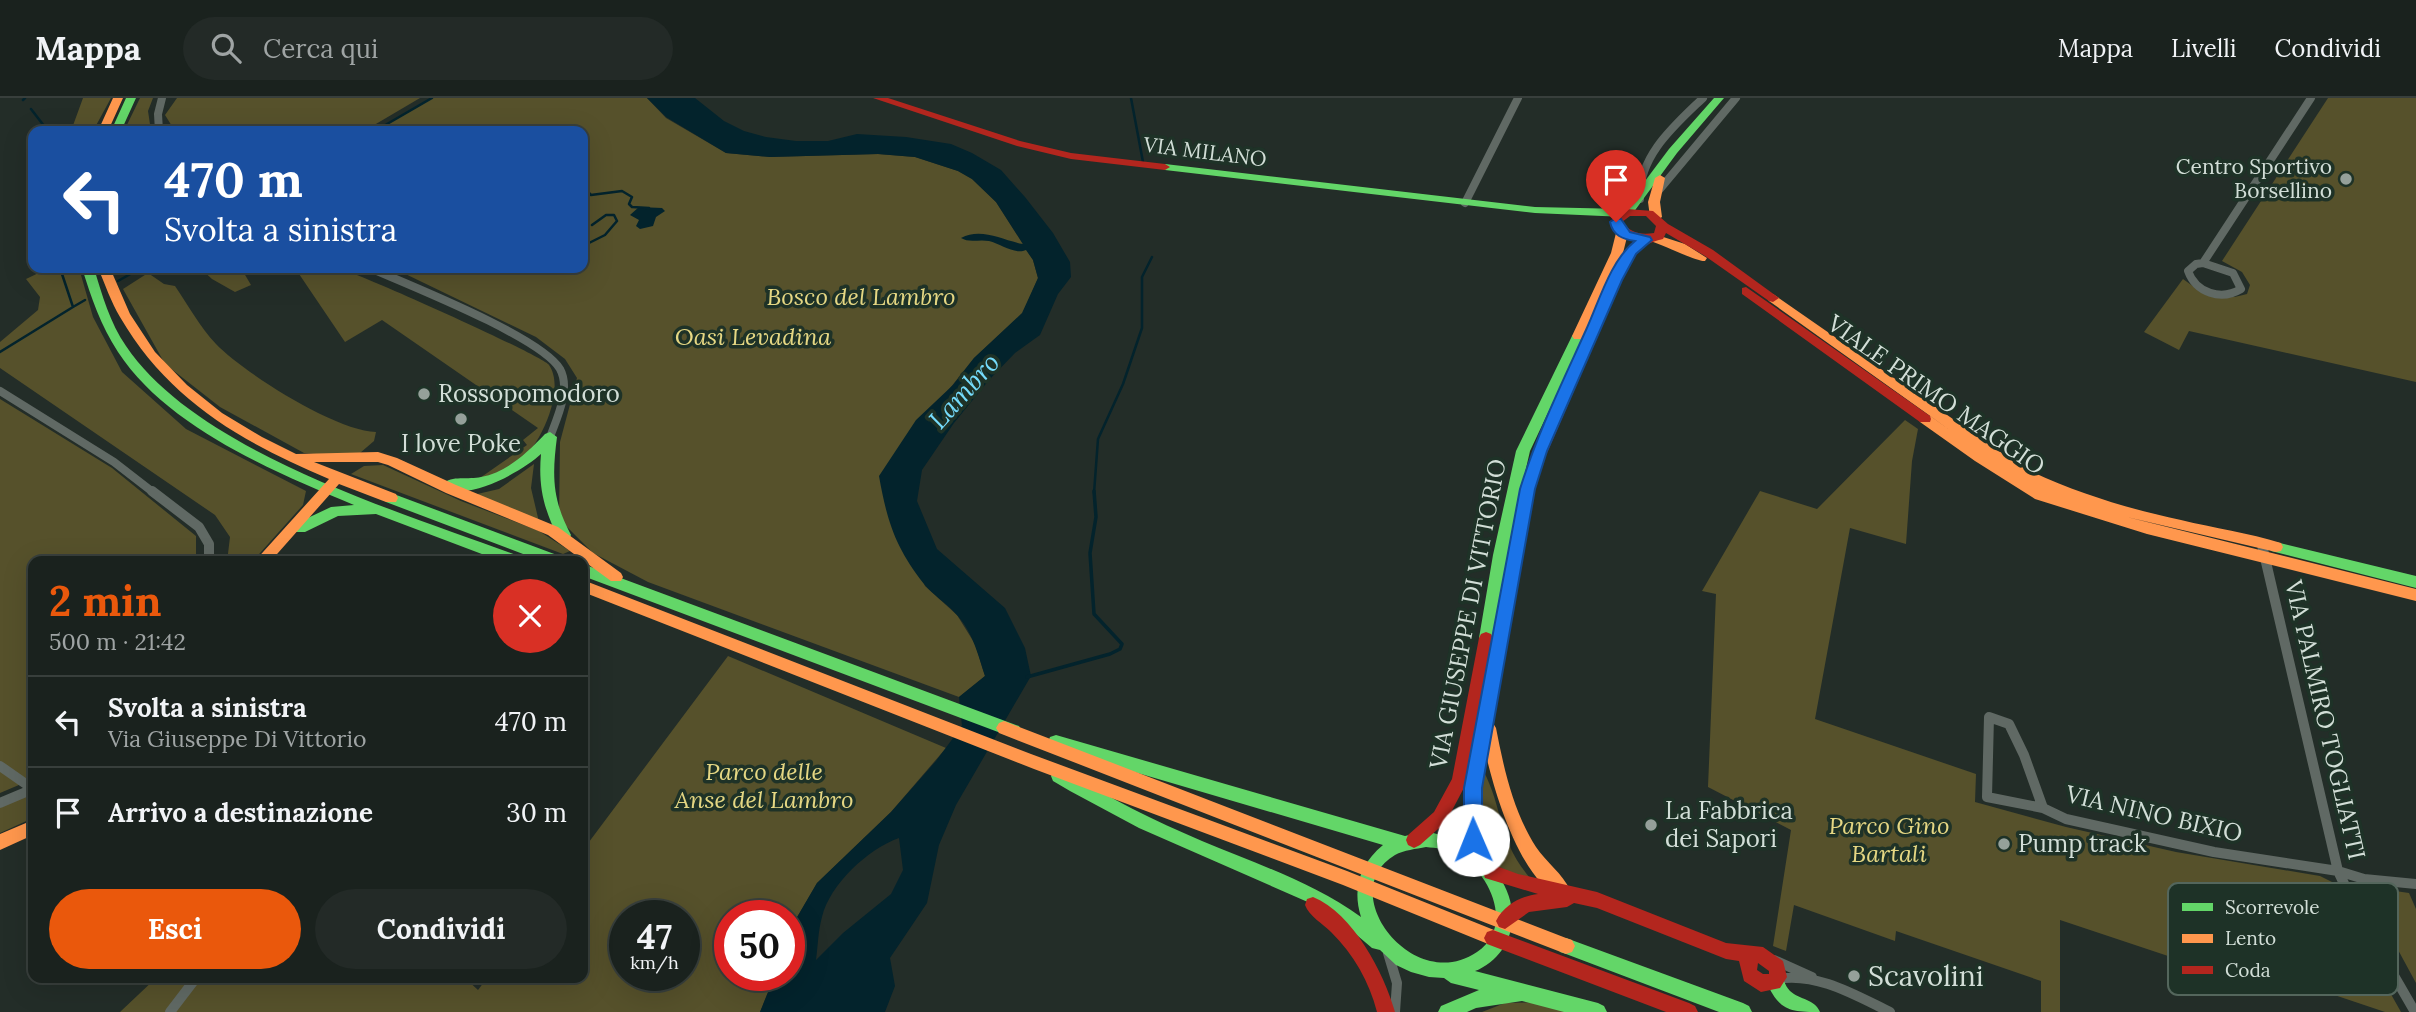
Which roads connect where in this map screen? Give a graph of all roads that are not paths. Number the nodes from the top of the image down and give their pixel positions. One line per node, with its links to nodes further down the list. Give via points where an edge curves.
1 (118, 98): 10 (main road)
2 (131, 98): 11 (main road)
3 (162, 98): 12 (street)
4 (878, 98): 16 (main road, VIA MILANO, via 1071,156)
5 (1518, 98): 16 (street)
6 (1703, 98): 15 (street, via 1641,172)
7 (1719, 98): 13 (main road, VIA GIUSEPPE DI VITTORIO)
8 (1736, 98): 14 (street)
9 (2311, 98): 21 (street)
10 (105, 126)
11 (118, 126)
12 (159, 126)
13 (1664, 163): 14 (main road, VIA GIUSEPPE DI VITTORIO); 15 (main road, VIA GIUSEPPE DI VITTORIO)
14 (1655, 196): 19 (main road, VIA GIUSEPPE DI VITTORIO)
15 (1640, 199): 18 (main road, VIA GIUSEPPE DI VITTORIO)
16 (1465, 204): 17 (main road, VIA MILANO)
17 (1535, 210): 18 (main road, VIA MILANO); 20 (main road, VIA MILANO)
18 (1627, 212): 19 (main road, via 1646,212); 20 (main road, VIA GIUSEPPE DI VITTORIO, via 1616,220)
19 (1655, 230): 20 (main road, via 1633,238); 35 (main road, VIALE PRIMO MAGGIO, via 1980,458 2040,495 2147,529); 45 (main road, VIA GIUSEPPE DI VITTORIO, via 1624,262 1539,451 1523,513)
20 (1621, 232): 55 (main road, VIA GIUSEPPE DI VITTORIO, via 1617,253 1523,451 1502,542 1464,767 1442,817)
21 (2203, 263): 21 (street, via 2188,271 2198,287 2225,295 2238,293 2241,285 2235,275)
22 (90, 273): 31 (main road, via 105,319 118,340 168,398 235,446)
23 (106, 273): 27 (main road, via 131,331 162,370 217,417)
24 (381, 273): 26 (street, via 511,334 553,359 564,387)
25 (0, 391): 36 (street, via 114,462 199,527 209,544)
26 (550, 436): 30 (main road, via 526,463 498,480 461,485); 33 (main road, via 546,499)
27 (288, 456): 28 (main road); 29 (main road)
28 (370, 457): 29 (main road); 30 (main road, via 386,458)
29 (338, 477): 31 (main road); 39 (main road)
30 (430, 480): 33 (main road)
31 (328, 488): 32 (main road); 34 (main road)
32 (388, 511): 34 (main road, via 336,511); 38 (main road)
33 (567, 540): 43 (main road)
34 (281, 542): 37 (main road)
35 (2263, 552): 41 (main road, VIALE PRIMO MAGGIO); 44 (main road, VIALE PRIMO MAGGIO); 58 (street, VIA PALMIRO TOGLIATTI)
36 (209, 556)
37 (267, 556)
38 (504, 556)
39 (544, 556)
40 (588, 572): 43 (main road)
41 (2416, 582)
42 (588, 588): 47 (main road)
43 (630, 588): 46 (main road)
44 (2416, 595)
45 (1486, 718): 57 (main road, VIA GIUSEPPE DI VITTORIO, via 1471,821 1473,840); 61 (main road, via 1519,839 1539,869)
46 (1004, 728): 55 (main road); 81 (main road)
47 (1033, 760): 56 (main road, via 1105,805); 80 (main road)
48 (0, 766): 49 (street)
49 (28, 786)
50 (28, 791): 51 (street)
51 (0, 803)
52 (2043, 808): 52 (street, VIA NINO BIXIO, via 2009,724 1989,717 1987,797); 58 (street, VIA NINO BIXIO, via 2067,819 2214,852)
53 (28, 829): 54 (main road)
54 (0, 842)
55 (1409, 842): 57 (main road, via 1426,839 1452,844); 65 (main road, via 1381,857 1367,877 1363,893 1369,927)
56 (1234, 862): 65 (main road, via 1335,908 1361,924); 76 (main road, via 1301,896 1339,925 1372,969)
57 (1487, 868): 61 (main road, via 1518,882); 63 (main road, via 1501,890)
58 (2338, 871): 59 (street, VIA PALMIRO TOGLIATTI); 60 (street, VIA NINO BIXIO, via 2364,879)
59 (2344, 883)
60 (2416, 884)
61 (1566, 892): 62 (main road)
62 (1586, 898): 63 (main road, via 1525,904); 64 (main road)
63 (1505, 921): 68 (main road, via 1489,955)
64 (1700, 942): 66 (main road); 69 (main road)
65 (1383, 947): 68 (main road, via 1422,971); 77 (street, via 1397,983)
66 (1754, 955): 67 (main road); 69 (main road, via 1747,963)
67 (1771, 959): 70 (main road, via 1777,967); 73 (street)
68 (1450, 973): 74 (main road)
69 (1750, 975): 70 (main road, via 1761,983)
70 (1776, 980): 73 (street, via 1794,977); 82 (main road, via 1787,999)
71 (192, 983): 75 (street)
72 (2398, 983): 84 (street, VIA PALMIRO TOGLIATTI)
73 (1834, 987): 83 (street)
74 (1529, 993): 78 (main road, via 1475,999); 79 (main road)
75 (170, 1012)
76 (1386, 1012)
77 (1395, 1012)
78 (1447, 1012)
79 (1598, 1012)
80 (1689, 1012)
81 (1743, 1012)
82 (1811, 1012)
83 (1890, 1012)
84 (2415, 1012)

